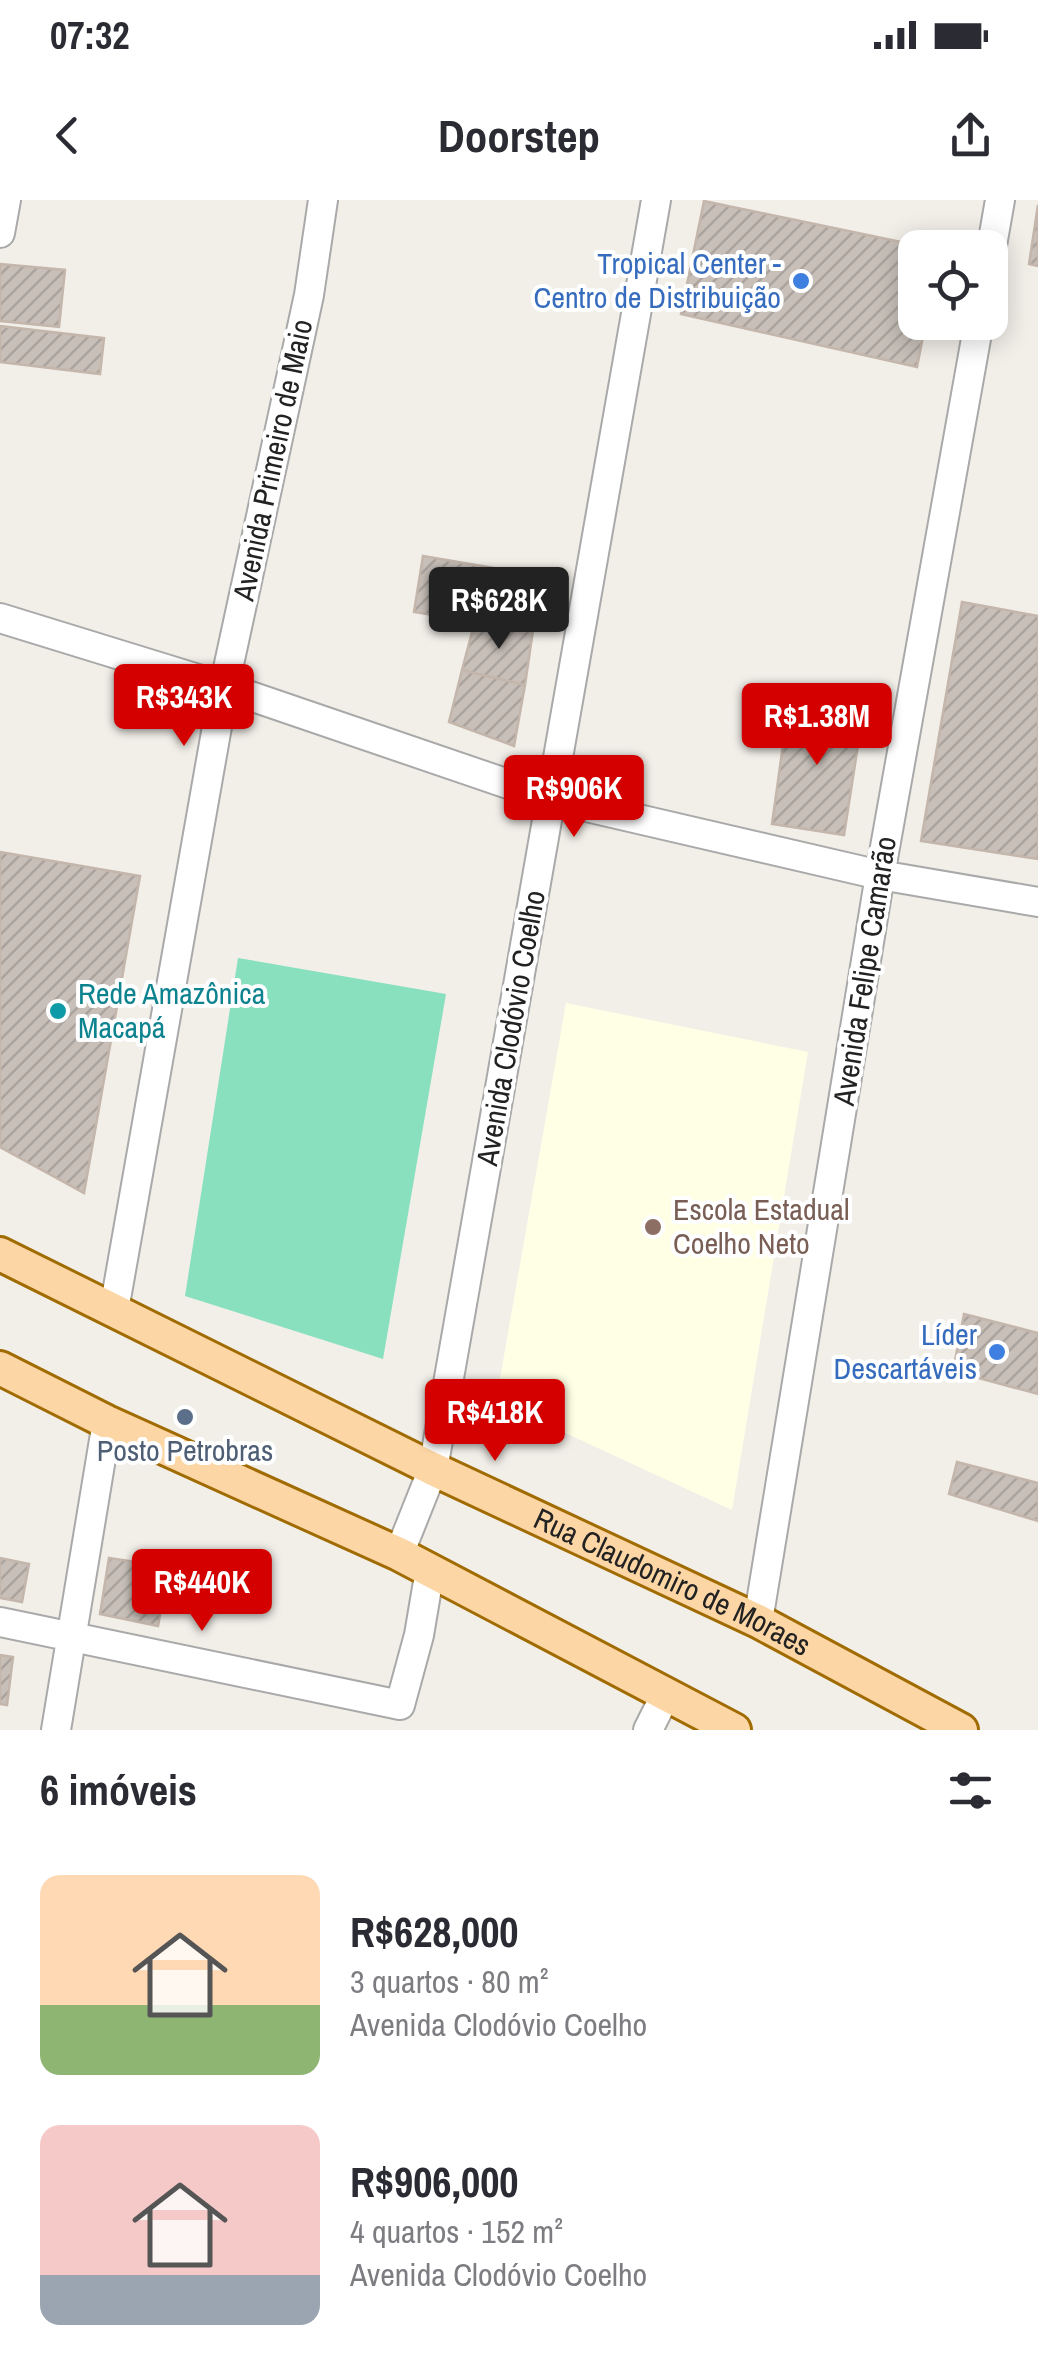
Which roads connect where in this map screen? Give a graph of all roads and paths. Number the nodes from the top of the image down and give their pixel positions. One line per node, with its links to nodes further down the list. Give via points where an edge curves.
1 (6, 200): 6 (street)
2 (323, 200): 9 (street, Avenida Primeiro de Maio, via 309,295)
3 (656, 200): 10 (street, Avenida Clodóvio Coelho)
4 (1000, 200): 5 (street)
5 (995, 230)
6 (0, 233)
7 (976, 340): 11 (street, Avenida Felipe Camarão)
8 (0, 618): 9 (street)
9 (224, 687): 10 (street); 14 (street, Avenida Primeiro de Maio)
10 (552, 799): 11 (street); 17 (street, Avenida Clodóvio Coelho)
11 (880, 875): 12 (street); 21 (street, Avenida Felipe Camarão)
12 (1038, 902)
13 (0, 1254): 14 (main road, Rua Claudomiro de Moraes)
14 (114, 1310): 17 (main road, Rua Claudomiro de Moraes)
15 (0, 1368): 16 (main road)
16 (108, 1422): 18 (main road); 22 (street)
17 (434, 1470): 18 (street, Avenida Clodóvio Coelho); 21 (main road, Rua Claudomiro de Moraes)
18 (399, 1554): 19 (main road)
19 (430, 1570): 22 (street, via 400,1705); 23 (main road)
20 (0, 1622): 22 (street)
21 (758, 1622): 27 (main road, Rua Claudomiro de Moraes)
22 (72, 1634): 24 (street)
23 (666, 1694): 25 (street); 26 (main road)
24 (56, 1730)
25 (648, 1730)
26 (734, 1730)
27 (961, 1730)

